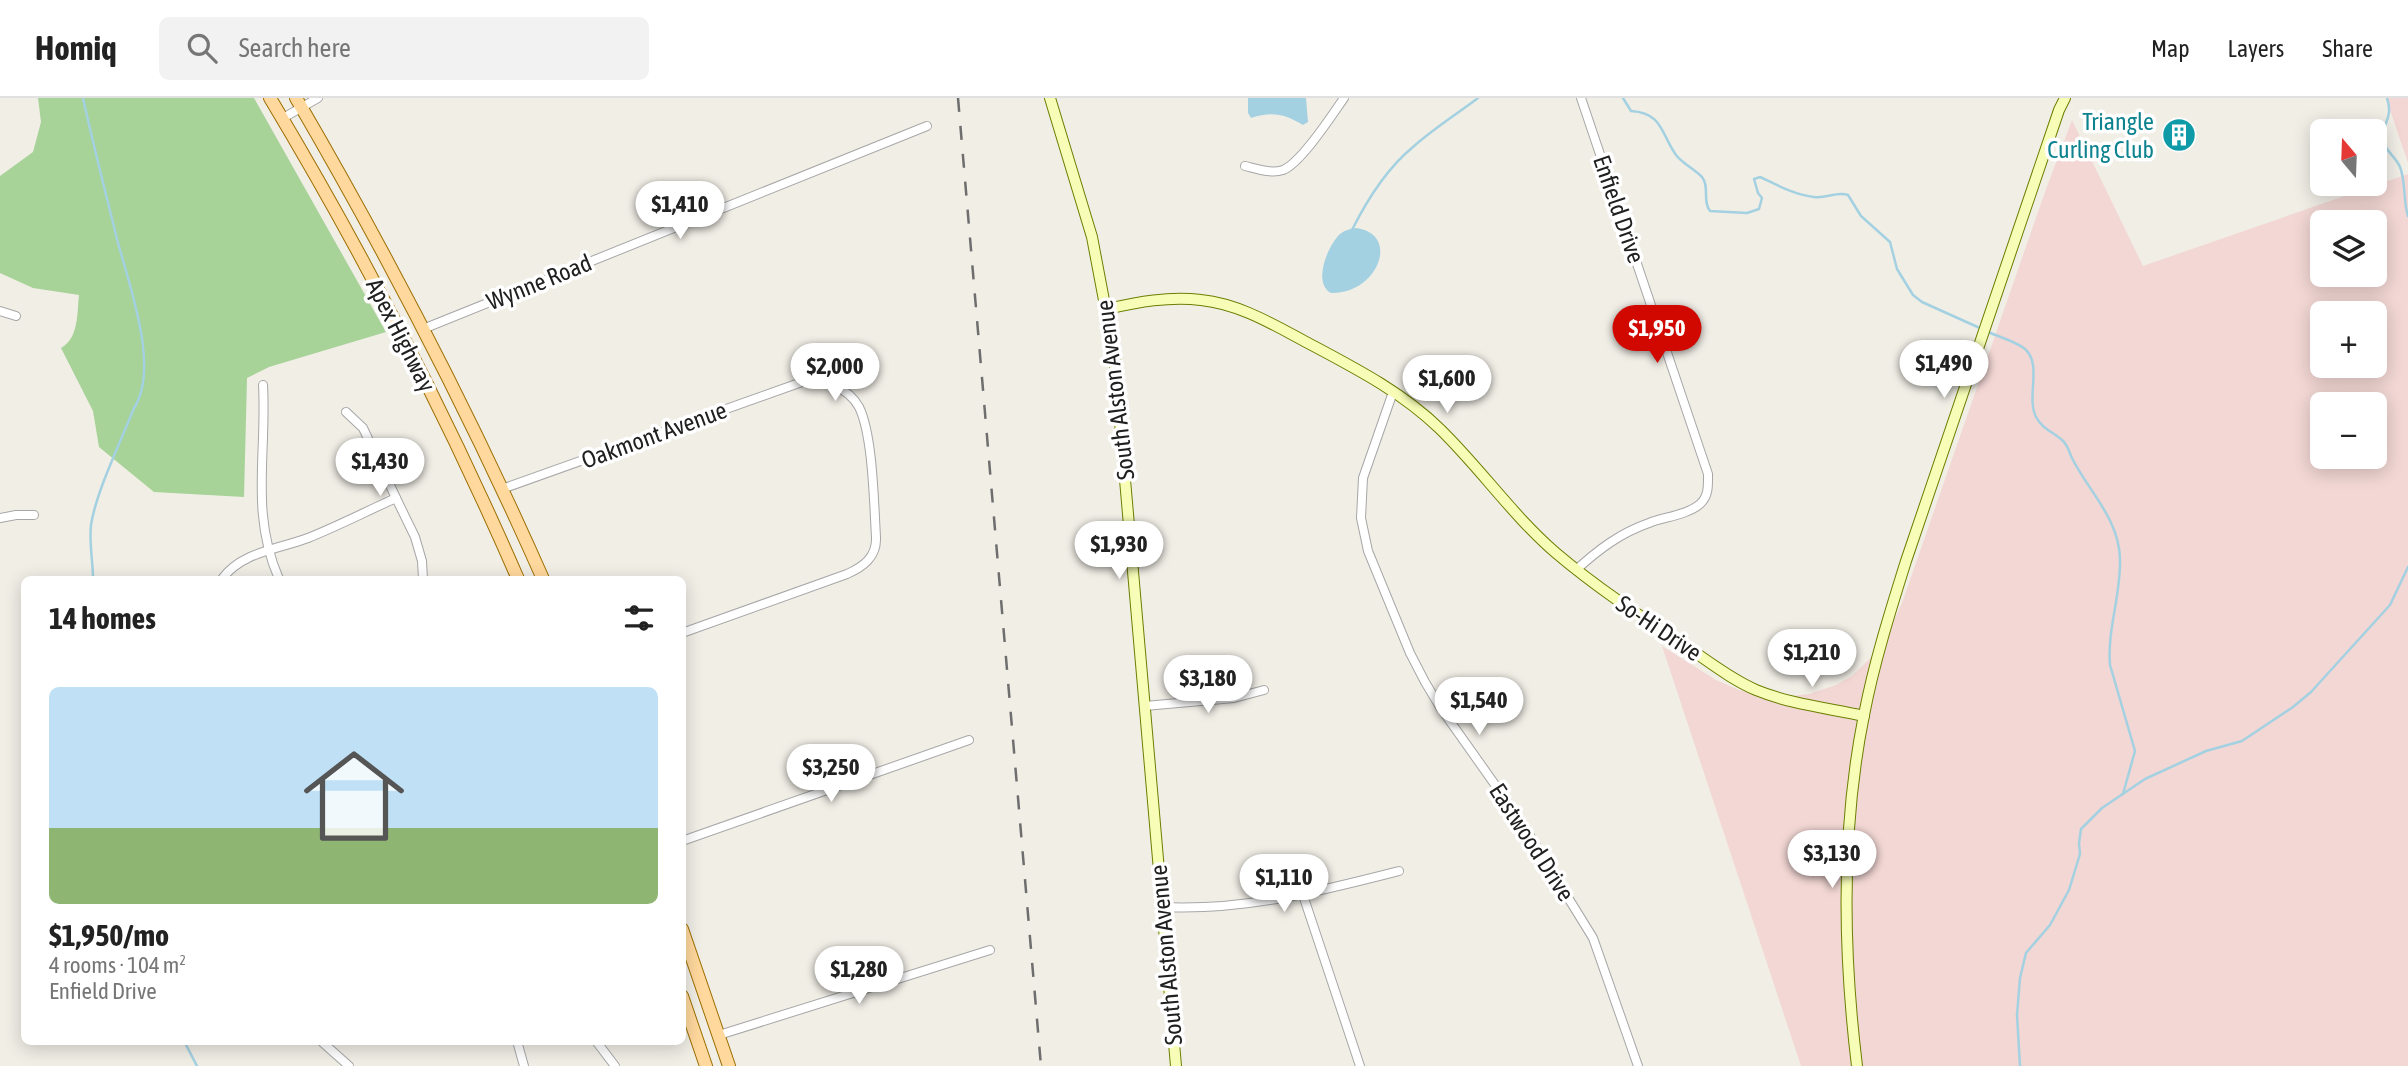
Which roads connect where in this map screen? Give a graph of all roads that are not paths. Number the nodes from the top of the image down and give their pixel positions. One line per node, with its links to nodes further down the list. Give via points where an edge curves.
1 (270, 98): 10 (main road, Apex Highway)
2 (318, 98): 8 (street)
3 (1050, 98): 13 (street, South Alston Avenue, via 1092,237)
4 (1344, 98): 12 (street, via 1299,158 1283,170)
5 (1581, 98): 25 (street, Enfield Drive, via 1708,484 1697,506 1618,537)
6 (2055, 98): 9 (street)
7 (2065, 98): 9 (street)
8 (299, 103): 10 (street); 16 (main road, Apex Highway)
9 (2059, 110): 34 (street, via 1902,574)
10 (282, 118): 29 (main road, Apex Highway, via 397,326)
11 (927, 127): 16 (street, Wynne Road)
12 (1245, 166)
13 (1107, 309): 18 (street, So-Hi Drive, via 1163,299 1224,304 1283,329); 33 (street, South Alston Avenue, via 1115,353)
14 (0, 311): 15 (street)
15 (16, 316)
16 (423, 330): 20 (main road, Apex Highway)
17 (263, 385): 24 (street, via 261,514)
18 (1393, 391): 25 (street, So-Hi Drive, via 1442,431 1526,524); 54 (street, Eastwood Drive, via 1363,478 1361,518 1368,551 1430,690 1520,820 1593,939)
19 (346, 412): 21 (street, via 363,428)
20 (502, 489): 30 (main road, Apex Highway); 31 (street, Oakmont Avenue, via 792,385 824,382 845,392 859,407 869,443 876,537 873,554 847,575)
21 (396, 498): 24 (street); 28 (street, via 415,537)
22 (34, 515): 23 (street)
23 (0, 519)
24 (267, 551): 26 (street, via 245,559); 27 (street)
25 (1576, 570): 34 (street, So-Hi Drive, via 1754,689 1788,701)
26 (224, 576)
27 (278, 576)
28 (423, 576)
29 (517, 576)
30 (542, 576)
31 (686, 632)
32 (1264, 690): 33 (street, via 1234,698)
33 (1145, 706): 39 (street, South Alston Avenue)
34 (1864, 716): 55 (street, via 1852,799 1848,886)
35 (969, 740): 36 (street)
36 (686, 840)
37 (1399, 871): 38 (street)
38 (1303, 895): 39 (street, via 1233,906); 53 (street)
39 (1162, 907): 52 (street, South Alston Avenue)
40 (686, 940): 43 (main road)
41 (990, 950): 43 (street)
42 (686, 1008): 50 (main road)
43 (719, 1035): 51 (main road)
44 (325, 1045): 47 (street)
45 (518, 1045): 48 (street)
46 (599, 1045): 49 (street)
47 (349, 1066)
48 (524, 1066)
49 (615, 1066)
50 (706, 1066)
51 (729, 1066)
52 (1176, 1066)
53 (1360, 1066)
54 (1638, 1066)
55 (1857, 1066)

